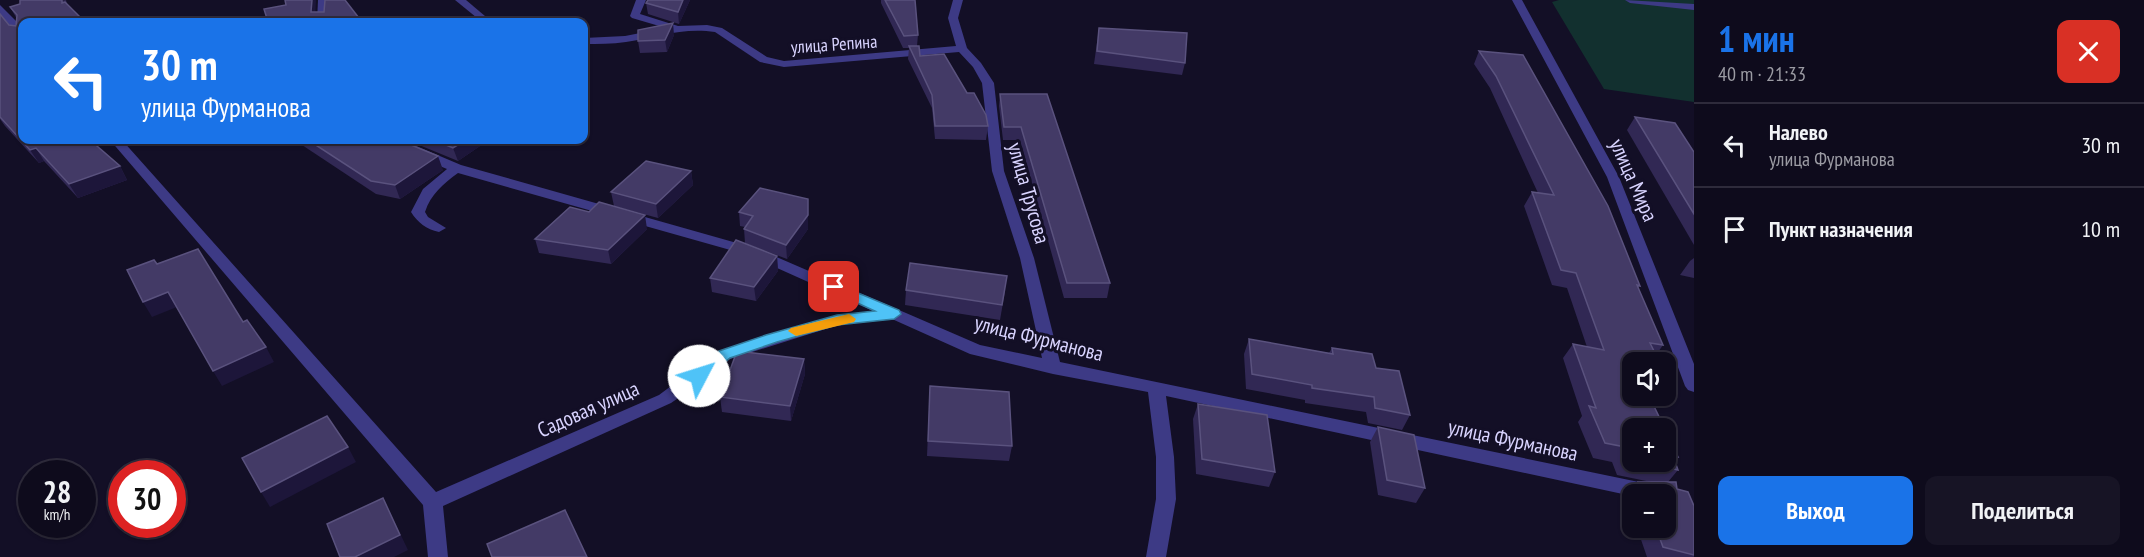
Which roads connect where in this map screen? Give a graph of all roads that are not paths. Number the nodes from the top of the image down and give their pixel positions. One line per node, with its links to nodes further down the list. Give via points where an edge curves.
1 (323, 0): 9 (street)
2 (460, 0): 10 (street)
3 (640, 0): 12 (street, улица Репина, via 635,16)
4 (958, 0): 14 (street, улица Трусова, via 953,18)
5 (1517, 0): 21 (street, улица Мира, via 1613,177)
6 (1630, 0): 7 (street)
7 (1694, 7)
8 (0, 8): 11 (street)
9 (322, 18)
10 (482, 18)
11 (18, 28)
12 (680, 28): 13 (street, улица Репина); 14 (street, улица Репина, via 718,30 764,60 784,64)
13 (588, 41)
14 (963, 49): 20 (street, улица Трусова, via 988,83 998,171 1027,258)
15 (120, 144): 26 (street)
16 (401, 144): 17 (street, улица Фурманова)
17 (456, 168): 18 (street, via 429,190 418,212 423,220); 19 (street, улица Фурманова, via 753,252)
18 (439, 228)
19 (894, 314): 20 (street, улица Фурманова, via 976,350); 26 (street, Садовая улица, via 837,320 724,355 665,399)
20 (1053, 368): 22 (street, улица Фурманова)
21 (1694, 386)
22 (1156, 390): 23 (street, улица Фурманова); 28 (street, via 1166,499)
23 (1622, 486)
24 (1676, 498): 25 (street, улица Фурманова)
25 (1684, 500)
26 (433, 502): 27 (street)
27 (438, 557)
28 (1156, 557)

